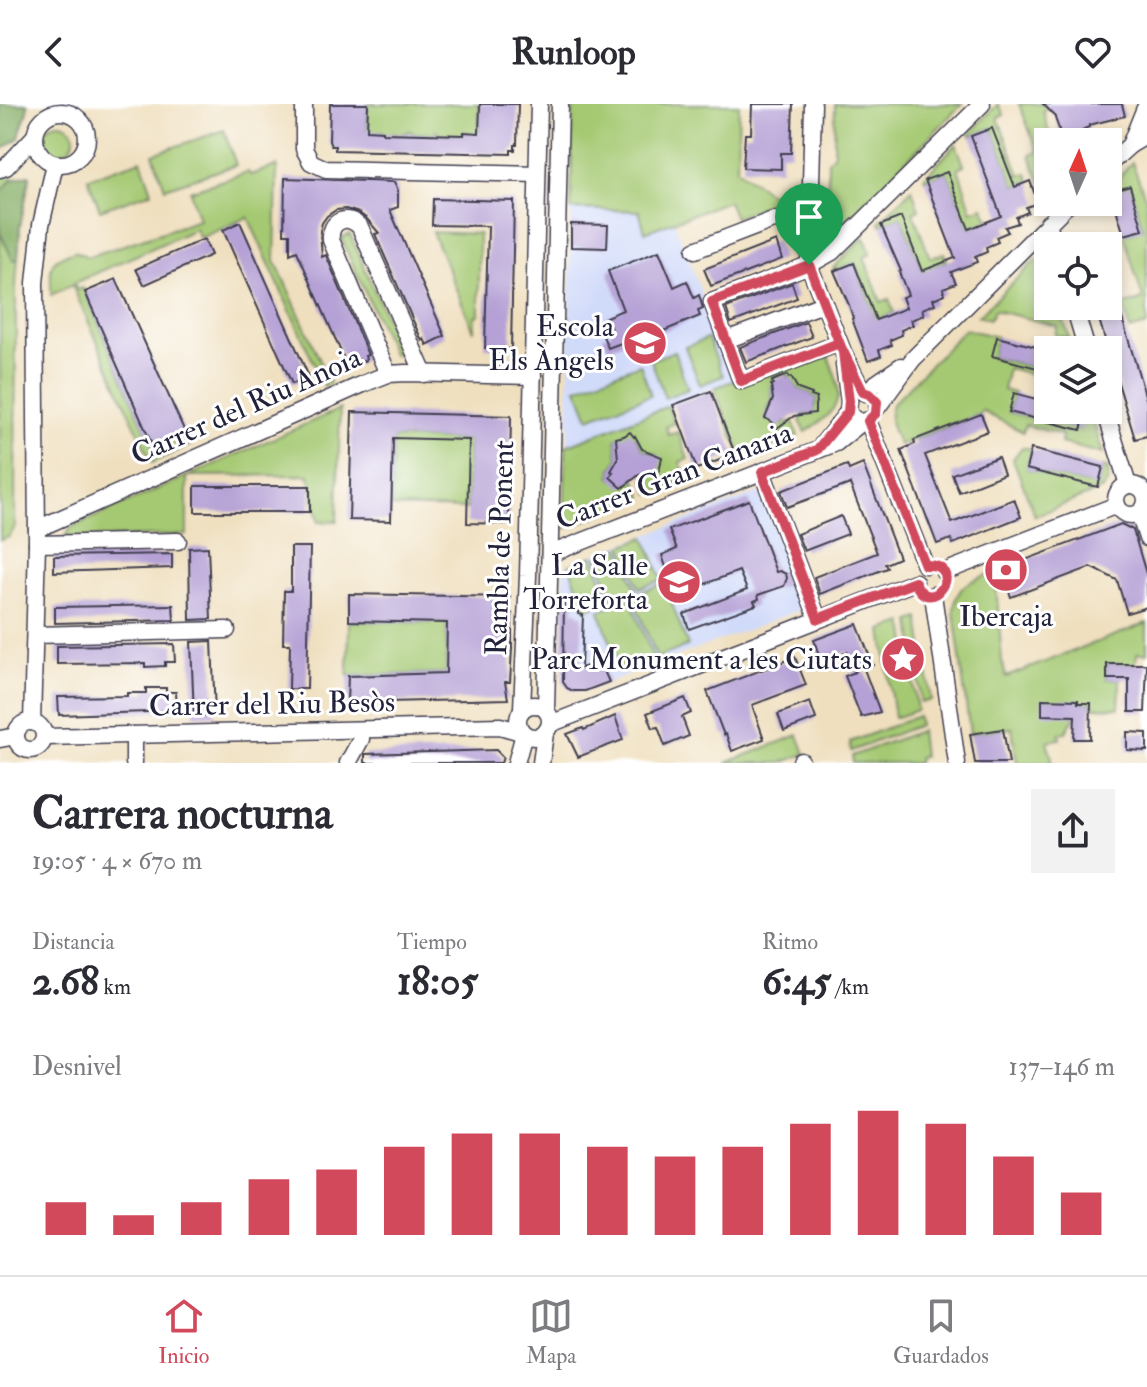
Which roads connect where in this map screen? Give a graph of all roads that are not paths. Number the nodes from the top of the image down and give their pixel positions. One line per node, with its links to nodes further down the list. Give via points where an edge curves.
1 (304, 104): 15 (street, via 304,149 311,162 326,169)
2 (539, 104): 15 (street, Rambla de Ponent)
3 (560, 104): 25 (street, Rambla de Ponent)
4 (813, 104): 17 (street)
5 (982, 104): 21 (street, via 832,252)
6 (67, 108): 9 (street, via 41,121); 13 (street, via 84,128 86,148 71,162)
7 (1146, 108): 10 (street)
8 (1147, 135): 10 (street)
9 (34, 137): 12 (street); 14 (street)
10 (1130, 145): 11 (street)
11 (1122, 152)
12 (40, 154): 13 (street); 14 (street)
13 (55, 164): 37 (street, via 35,283)
14 (0, 172)
15 (537, 174): 28 (street, Rambla de Ponent)
16 (1055, 216): 18 (street, Carrer Gran Canaria)
17 (809, 221): 20 (street, via 773,220); 21 (street)
18 (1048, 223): 19 (street); 30 (street, Carrer Gran Canaria, via 913,359 875,384)
19 (1051, 232)
20 (695, 250)
21 (809, 265): 22 (street); 23 (street, via 712,302)
22 (823, 304): 23 (street); 24 (street)
23 (726, 340): 24 (street, via 741,381)
24 (841, 348): 30 (street)
25 (554, 364): 28 (street, via 544,360); 29 (street, Rambla de Ponent)
26 (388, 374): 27 (street, Carrer del Riu Anoia); 27 (street, via 331,240 339,220 360,227); 37 (street, Carrer del Riu Anoia)
27 (424, 374): 28 (street, Carrer del Riu Anoia)
28 (533, 376): 29 (street, via 543,391); 48 (street, Rambla de Ponent)
29 (554, 390): 40 (street, Rambla de Ponent)
30 (862, 407): 32 (street, Carrer Gran Canaria, via 817,450); 41 (street)
31 (1109, 424): 33 (street)
32 (762, 472): 40 (street, Carrer Gran Canaria); 45 (street)
33 (1128, 485): 34 (street); 35 (street, via 1118,492)
34 (1146, 494): 36 (street)
35 (1117, 505): 36 (street, via 1124,513); 42 (street)
36 (1139, 513): 38 (street)
37 (37, 536): 39 (street); 47 (street)
38 (1147, 538)
39 (178, 541)
40 (550, 554): 49 (street, Rambla de Ponent)
41 (925, 565): 42 (street); 43 (street)
42 (944, 572): 44 (street, via 945,585)
43 (915, 582): 44 (street, via 921,593); 45 (street)
44 (933, 595): 62 (street)
45 (818, 619): 49 (street)
46 (227, 630): 47 (street)
47 (35, 635): 50 (street)
48 (520, 711): 49 (street, via 534,704); 51 (street); 53 (street, via 518,726)
49 (547, 720): 53 (street, via 539,736); 61 (street, Rambla de Ponent)
50 (32, 722): 55 (street, via 41,726); 56 (street)
51 (500, 726): 52 (street, Carrer del Riu Besòs); 53 (street, Carrer del Riu Besòs)
52 (361, 730): 54 (street, Carrer del Riu Besòs); 59 (street)
53 (523, 733): 60 (street)
54 (134, 735): 55 (street, Carrer del Riu Besòs); 58 (street)
55 (45, 737): 57 (street)
56 (8, 738): 57 (street)
57 (32, 757)
58 (134, 763)
59 (348, 763)
60 (516, 763)
61 (541, 763)
62 (957, 763)

